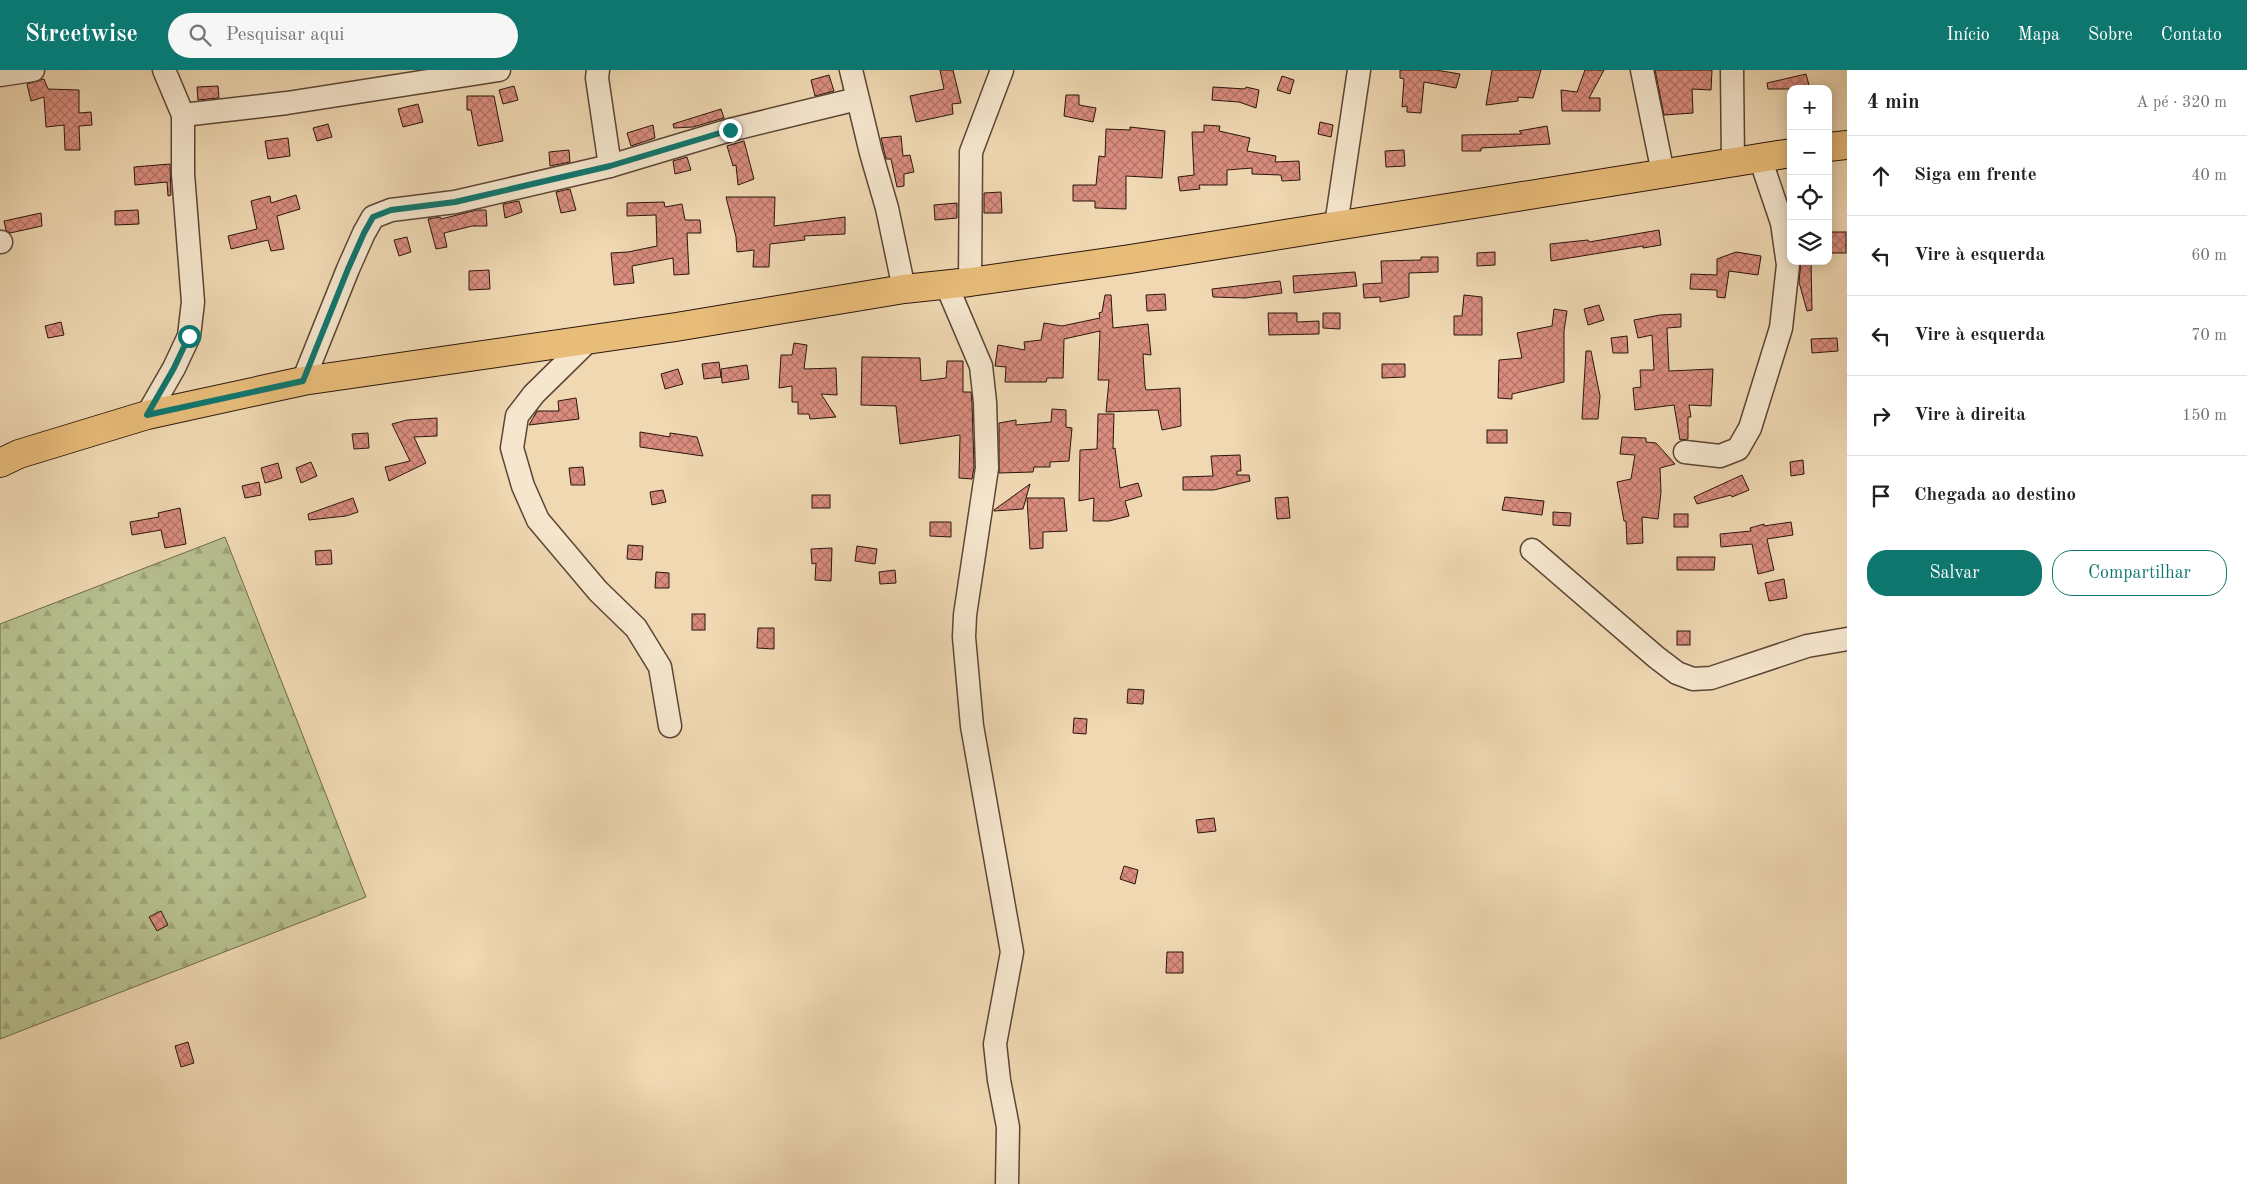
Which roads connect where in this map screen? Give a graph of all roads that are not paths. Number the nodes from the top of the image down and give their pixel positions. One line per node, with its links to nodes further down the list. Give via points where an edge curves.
1 (33, 70): 10 (street)
2 (164, 70): 12 (street)
3 (500, 70): 12 (street, via 287,103)
4 (598, 70): 18 (street)
5 (851, 70): 11 (street)
6 (1002, 70): 21 (street, via 970,152)
7 (1359, 70): 20 (street)
8 (1642, 70): 19 (street)
9 (1732, 70): 17 (street)
10 (0, 75)
11 (857, 99): 18 (street, via 730,130); 22 (street, via 887,208)
12 (183, 115): 25 (street, via 183,174 193,302 189,336)
13 (1847, 144): 14 (main road)
14 (1832, 146)
15 (1787, 154): 16 (main road)
16 (1760, 158): 17 (main road); 26 (street, via 1782,224 1788,265 1781,328 1750,428 1738,449 1720,456)
17 (1733, 162): 19 (main road)
18 (610, 166): 24 (street, via 455,202 391,210 373,217 348,269)
19 (1663, 172): 20 (main road)
20 (1336, 225): 21 (main road)
21 (958, 283): 22 (main road); 31 (street, via 981,366 985,402 987,468 964,637 972,726 1012,952 995,1044 1008,1127)
22 (904, 289): 23 (main road)
23 (589, 340): 24 (main road); 30 (street, via 534,394 517,416 512,448 523,486 538,520 598,590 636,628 660,667)
24 (303, 381): 25 (main road)
25 (147, 415): 27 (main road)
26 (1685, 452)
27 (0, 462)
28 (1532, 550): 29 (street, via 1677,674 1693,679 1711,678 1807,646)
29 (1847, 639)
30 (670, 726)
31 (1007, 1184)

